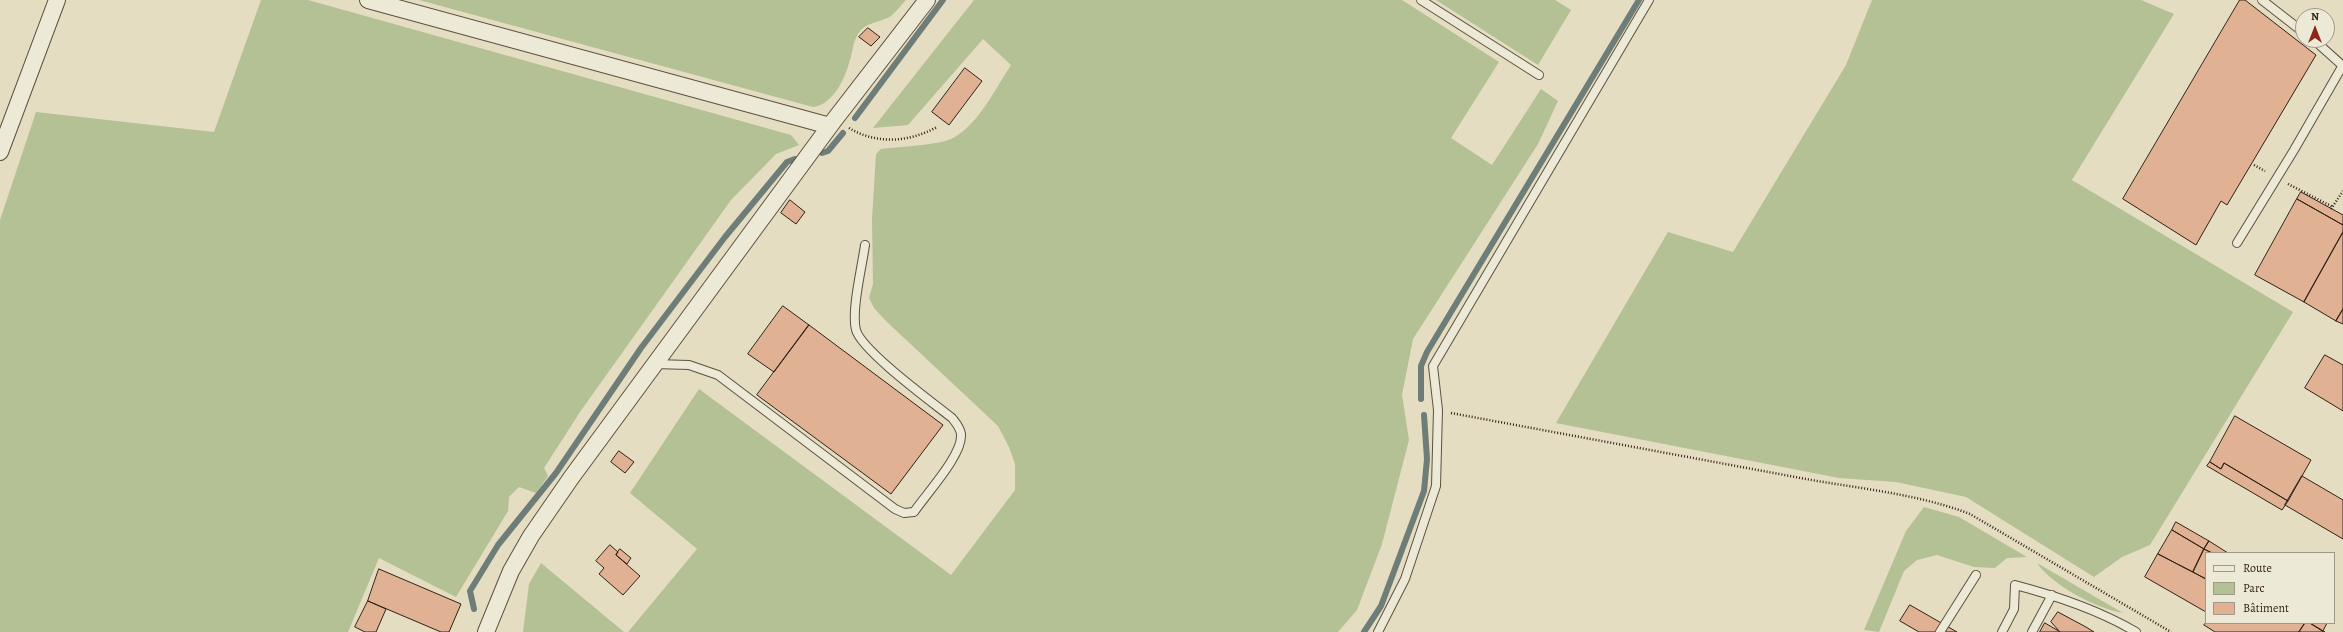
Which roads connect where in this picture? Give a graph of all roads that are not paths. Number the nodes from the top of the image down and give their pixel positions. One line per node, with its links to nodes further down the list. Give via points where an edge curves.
1 (57, 0): 12 (street)
2 (368, 0): 11 (street)
3 (926, 0): 11 (street)
4 (1421, 0): 10 (lane)
5 (1649, 0): 19 (lane, via 1433,366 1438,410 1436,486 1405,579)
6 (2262, 0): 7 (lane)
7 (2295, 26)
8 (2323, 48): 9 (lane)
9 (2343, 65): 13 (lane)
10 (1539, 75)
11 (833, 123): 15 (street)
12 (0, 152)
13 (2237, 243)
14 (865, 246): 15 (lane, via 854,318 856,331 874,353 952,418 959,426 961,435 958,450 914,512 904,513 895,510 718,375 689,365)
15 (654, 364): 18 (street, via 531,536 511,571)
16 (1976, 575): 20 (lane)
17 (2052, 595): 21 (lane, via 2015,585 2014,609); 22 (lane); 23 (lane, via 2117,621)
18 (486, 632)
19 (1378, 632)
20 (1940, 632)
21 (2002, 632)
22 (2032, 632)
23 (2136, 632)

